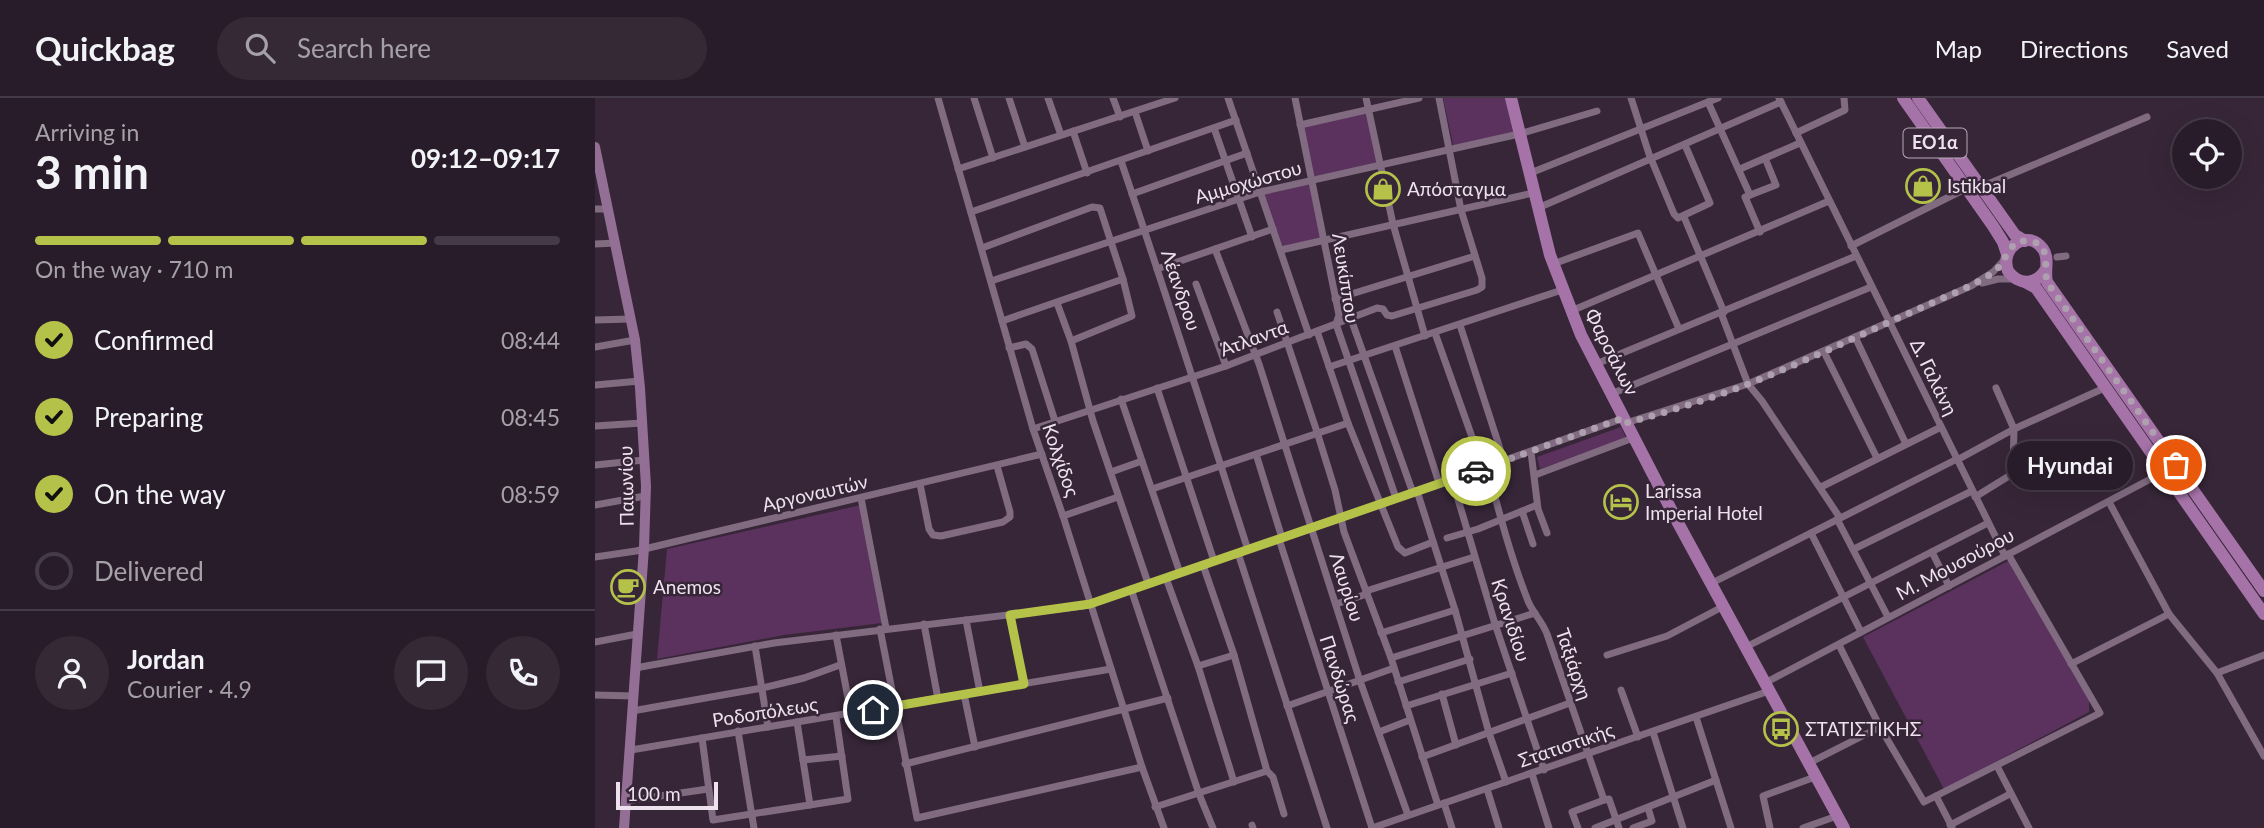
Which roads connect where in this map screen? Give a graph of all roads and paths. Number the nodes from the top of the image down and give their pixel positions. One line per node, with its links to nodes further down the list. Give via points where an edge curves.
1 (938, 98): 49 (street, Κολχίδος)
2 (974, 98): 43 (street)
3 (1009, 98): 39 (street)
4 (1113, 98): 25 (street)
5 (1175, 98): 24 (street)
6 (1228, 98): 27 (street)
7 (1294, 98): 28 (street, Λευκίππου)
8 (1366, 98): 22 (street)
9 (1419, 98): 22 (street)
10 (1439, 98): 41 (street)
11 (1511, 98): 34 (main road, Φαρσάλων)
12 (1631, 98): 30 (street)
13 (1692, 98): 21 (street)
14 (1718, 98): 20 (street)
15 (1844, 98): 33 (street, via 1845,110)
16 (1903, 98): 55 (main road, ΕΟ1α)
17 (1918, 98): 73 (main road, ΕΟ1α, via 2015,235)
18 (1050, 99): 35 (street)
19 (1780, 100): 31 (street); 33 (street, Δ. Γαλάνη)
20 (1708, 102): 21 (street); 31 (street)
21 (1696, 107): 30 (street)
22 (1368, 109): 28 (street); 48 (street)
23 (1597, 111): 34 (street, Αμμοχώστου)
24 (1135, 112): 25 (street); 40 (street)
25 (1120, 117): 32 (street)
26 (2147, 117): 54 (street)
27 (1236, 120): 29 (street); 42 (street)
28 (1300, 125): 53 (street, Λευκίππου)
29 (1214, 128): 40 (street); 46 (street)
30 (1640, 128): 47 (street); 52 (street)
31 (1721, 129): 37 (street); 50 (street)
32 (1073, 131): 35 (street); 51 (street)
33 (1795, 133): 36 (street, Δ. Γαλάνη)
34 (1519, 134): 41 (street, Αμμοχώστου); 52 (main road, Φαρσάλων)
35 (1061, 135): 39 (street)
36 (1800, 143): 44 (street); 61 (street, Δ. Γαλάνη)
37 (1685, 145): 47 (street); 67 (street, via 1710,202)
38 (595, 147): 64 (street, Παιωνίου)
39 (1025, 147): 43 (street)
40 (1148, 151): 45 (street)
41 (1449, 151): 48 (street, Αμμοχώστου); 65 (street)
42 (1247, 153): 46 (street); 56 (street)
43 (993, 158): 49 (street)
44 (1765, 158): 50 (street); 59 (street, via 1776,185)
45 (1121, 160): 51 (street); 58 (street, Λέανδρου)
46 (1226, 160): 58 (street); 60 (street)
47 (1651, 160): 62 (street); 67 (street)
48 (1381, 166): 53 (street, Αμμοχώστου); 68 (street)
49 (958, 169): 66 (street, Κολχίδος)
50 (1740, 169): 59 (street)
51 (1087, 173): 66 (street)
52 (1528, 174): 57 (main road, Φαρσάλων)
53 (1312, 180): 56 (street, Αμμοχώστου); 74 (street, Λευκίππου)
54 (1989, 184)
55 (1966, 188): 78 (street); 84 (main road, ΕΟ1α, via 2000,235)
56 (1261, 192): 60 (street, Αμμοχώστου); 69 (street)
57 (1534, 193): 62 (main road, Φαρσάλων); 65 (street)
58 (1132, 194): 70 (street, Λέανδρου)
59 (1750, 195): 71 (street, via 1745,197)
60 (1239, 199): 70 (street, Αμμοχώστου); 72 (street)
61 (1829, 201): 71 (street); 78 (street, Δ. Γαλάνη)
62 (1537, 208): 86 (main road, Φαρσάλων)
63 (595, 209): 64 (street)
64 (608, 209): 76 (street, Παιωνίου)
65 (1461, 210): 68 (street); 82 (street)
66 (971, 212): 79 (street, Κολχίδος)
67 (1680, 217): 85 (street)
68 (1393, 224): 74 (street); 90 (street)
69 (1273, 229): 72 (street); 81 (street)
70 (1144, 231): 75 (street, Αμμοχώστου); 87 (street, Λέανδρου)
71 (1760, 232): 85 (street)
72 (1252, 237): 80 (street)
73 (2025, 240): 84 (main road); 88 (main road, ΕΟ1α, via 2044,250)
74 (1325, 241): 81 (street); 98 (street, Λευκίππου)
75 (1110, 242): 79 (street, via 1098,207 1092,207); 91 (street); 92 (street, Αμμοχώστου)
76 (616, 243): 77 (street); 104 (street, Παιωνίου)
77 (595, 244)
78 (1851, 246): 83 (street, Δ. Γαλάνη)
79 (982, 248): 92 (street, Κολχίδος)
80 (1215, 249): 87 (street); 124 (street, Λαυρίου)
81 (1281, 250): 112 (street)
82 (1475, 256): 90 (street); 100 (street, Άτλαντα, via 1482,287)
83 (1856, 256): 96 (street, Δ. Γαλάνη); 103 (street)
84 (2006, 256): 93 (main road, ΕΟ1α, via 2008,271); 95 (street, via 1993,272)
85 (1700, 258): 89 (street); 103 (street)
86 (1553, 265): 89 (street, via 1638,233); 97 (main road, Φαρσάλων)
87 (1157, 269): 130 (street, Λέανδρου)
88 (2046, 269): 93 (main road, via 2039,278); 215 (main road, ΕΟ1α, via 2047,282)
89 (1657, 276): 101 (street); 111 (street)
90 (1408, 277): 98 (street); 100 (street)
91 (1123, 279): 99 (street); 117 (street, via 1132,316)
92 (991, 282): 107 (street, Κολχίδος)
93 (2025, 283): 95 (street, via 1998,279); 224 (main road, ΕΟ1α)
94 (1196, 284): 128 (street)
95 (1971, 286): 108 (street)
96 (1871, 287): 108 (street, Δ. Γαλάνη); 119 (street)
97 (1562, 290): 101 (main road, Φαρσάλων); 110 (street)
98 (1335, 299): 109 (street, Λευκίππου)
99 (1057, 303): 107 (street); 117 (street)
100 (1417, 310): 105 (street, Άτλαντα, via 1391,316 1377,308); 114 (street)
101 (1570, 311): 127 (main road, Φαρσάλων)
102 (1277, 312): 118 (street)
103 (1722, 313): 111 (street); 119 (street)
104 (631, 318): 106 (street); 116 (street, Παιωνίου)
105 (1351, 319): 109 (street, Άτλαντα); 125 (street)
106 (595, 320)
107 (1002, 321): 122 (street, Κολχίδος)
108 (1889, 322): 115 (street); 145 (street, Δ. Γαλάνη)
109 (1336, 324): 112 (street, Άτλαντα); 126 (street, Λευκίππου)
110 (1460, 324): 113 (street); 159 (street)
111 (1679, 329): 127 (street)
112 (1313, 333): 118 (street, Άτλαντα); 129 (street)
113 (1435, 333): 114 (street); 163 (street, Ταξιάρχη)
114 (1425, 336): 120 (street)
115 (1855, 337): 123 (street); 151 (street)
116 (635, 340): 121 (street); 131 (street, Παιωνίου)
117 (1071, 341): 139 (street)
118 (1286, 343): 124 (street, Άτλαντα); 148 (street)
119 (1731, 344): 132 (street); 137 (street)
120 (1395, 346): 125 (street); 169 (street)
121 (595, 347)
122 (1009, 348): 141 (street, via 1027,344 1032,349); 146 (street, Κολχίδος)
123 (1824, 352): 132 (street); 155 (street)
124 (1255, 354): 128 (street, Άτλαντα); 150 (street, Λαυρίου)
125 (1363, 356): 126 (street); 173 (street)
126 (1349, 360): 129 (street); 178 (street, Λευκίππου)
127 (1596, 364): 137 (main road, Φαρσάλων)
128 (1226, 366): 130 (street, Άτλαντα)
129 (1329, 366): 143 (street)
130 (1194, 377): 134 (street, Άτλαντα); 162 (street, Λέανδρου)
131 (640, 381): 133 (street); 142 (street, Παιωνίου)
132 (1748, 384): 140 (street); 171 (street)
133 (595, 385)
134 (1157, 388): 138 (street, Άτλαντα); 167 (street)
135 (1996, 388): 147 (street)
136 (2100, 390): 147 (street)
137 (1611, 394): 140 (main road, Φαρσάλων)
138 (1121, 398): 139 (street, Άτλαντα); 158 (street)
139 (1091, 409): 141 (street, Άτλαντα); 164 (street)
140 (1625, 420): 149 (main road, Φαρσάλων); 152 (street)
141 (1055, 421): 146 (street, Άτλαντα)
142 (642, 423): 144 (street); 157 (street, Παιωνίου)
143 (1348, 423): 148 (street); 180 (street)
144 (595, 426)
145 (1941, 427): 151 (street); 156 (street, Δ. Γαλάνη)
146 (1033, 429): 153 (street, Κολχίδος)
147 (2014, 429): 156 (street); 174 (street, via 2011,475)
148 (1317, 432): 150 (street); 185 (street)
149 (1633, 438): 166 (street); 212 (main road, Φαρσάλων)
150 (1286, 443): 154 (street); 189 (street, Λαυρίου)
151 (1906, 444): 155 (street)
152 (1531, 452): 159 (street); 166 (street)
153 (1042, 454): 161 (street, Αργοναυτών); 184 (street, Κολχίδος)
154 (1256, 454): 162 (street); 194 (street, Πανδώρας)
155 (1877, 458): 171 (street)
156 (1957, 459): 174 (street, Δ. Γαλάνη); 187 (street)
157 (644, 460): 160 (street); 175 (street, Παιωνίου)
158 (1142, 461): 164 (street); 172 (street)
159 (1504, 461): 163 (street)
160 (595, 465)
161 (997, 466): 170 (street, Αργοναυτών); 170 (street, via 1010,517 1005,522 933,535)
162 (1221, 466): 167 (street); 199 (street, Λέανδρου)
163 (1485, 467): 168 (street); 186 (street, Ταξιάρχη)
164 (1111, 472): 176 (street)
165 (2160, 474): 179 (street, Μ. Μουσούρου)
166 (1535, 475): 182 (street)
167 (1186, 477): 172 (street); 205 (street)
168 (1452, 479): 169 (street); 190 (street, Κρανιδίου)
169 (1439, 483): 173 (street)
170 (920, 484): 177 (street, Αργοναυτών)
171 (1821, 487): 187 (street)
172 (1152, 489): 208 (street)
173 (1415, 492): 178 (street); 195 (street)
174 (1974, 494): 188 (street, Δ. Γαλάνη); 198 (street)
175 (645, 496): 181 (street); 197 (street, Παιωνίου)
176 (1118, 497): 184 (street); 211 (street)
177 (861, 498): 197 (street, Αργοναυτών); 230 (street)
178 (1397, 498): 180 (street)
179 (2109, 502): 202 (street, Μ. Μουσούρου); 223 (street)
180 (1380, 504): 185 (street); 195 (street, via 1402,553)
181 (595, 505)
182 (1537, 505): 183 (street); 191 (street)
183 (1522, 511): 186 (street); 196 (street)
184 (1063, 516): 218 (street, Κολχίδος)
185 (1342, 518): 189 (street); 216 (street)
186 (1501, 519): 190 (street); 222 (street, Ταξιάρχη)
187 (1839, 519): 192 (street); 198 (street)
188 (1989, 523): 200 (street); 202 (street, Δ. Γαλάνη)
189 (1310, 528): 194 (street); 219 (street, Λαυρίου)
190 (1468, 532): 193 (street); 204 (street, Κρανιδίου)
191 (1547, 533)
192 (1811, 533): 212 (street); 217 (street)
193 (1447, 538)
194 (1280, 539): 199 (street); 260 (street, Πανδώρας)
195 (1433, 542): 207 (street)
196 (1533, 544)
197 (644, 548): 203 (street, Αργοναυτών); 233 (street, Παιωνίου)
198 (1854, 549): 210 (street)
199 (1248, 550): 201 (street)
200 (1932, 552): 210 (street); 213 (street)
201 (1238, 553): 205 (street); 270 (street)
202 (2006, 555): 213 (street, Μ. Μουσούρου); 245 (street, Δ. Γαλάνη)
203 (595, 557)
204 (1474, 558): 207 (street); 229 (street, Κρανιδίου)
205 (1214, 561): 206 (street)
206 (1203, 565): 208 (street); 241 (street)
207 (1441, 567): 216 (street); 221 (street)
208 (1180, 573): 209 (street)
209 (1166, 578): 211 (street); 247 (street)
210 (1871, 582): 217 (street); 226 (street)
211 (1148, 583): 214 (street)
212 (1712, 583): 220 (main road, Φαρσάλων)
213 (1949, 586): 226 (street, Μ. Μουσούρου)
214 (1131, 589): 218 (street); 266 (street)
215 (2264, 591)
216 (1367, 593): 219 (street); 232 (street)
217 (1843, 597): 231 (street); 239 (street)
218 (1090, 604): 225 (street); 250 (street, Κολχίδος)
219 (1336, 604): 253 (street, Λαυρίου)
220 (1724, 606): 239 (main road, Φαρσάλων); 240 (street, via 1667,636)
221 (1455, 610): 232 (street); 234 (street)
222 (1535, 613): 229 (street); 268 (street, Ταξιάρχη, via 1546,629)
223 (2169, 614): 245 (street); 252 (street)
224 (2264, 614)
225 (1010, 615): 227 (street); 256 (street)
226 (1888, 617): 231 (street, Μ. Μουσούρου)
227 (966, 620): 228 (street); 261 (street)
228 (924, 624): 230 (street); 267 (street)
229 (1495, 624): 234 (street); 251 (street, Κρανιδίου)
230 (883, 628): 235 (street); 269 (street)
231 (1861, 632): 237 (street, Μ. Μουσούρου)
232 (1381, 633): 243 (street)
233 (637, 634): 236 (street); 248 (street, Παιωνίου)
234 (1462, 634): 243 (street); 244 (street)
235 (836, 635): 238 (street); 246 (street)
236 (595, 642)
237 (1839, 645): 257 (street, Μ. Μουσούρου); 281 (street)
238 (755, 646): 248 (street); 258 (street)
239 (1746, 647): 257 (main road, Φαρσάλων)
240 (1607, 654)
241 (1234, 655): 247 (street); 301 (street)
242 (2262, 655): 252 (street)
243 (1391, 658): 249 (street)
244 (1470, 659): 254 (street); 255 (street)
245 (2071, 663): 298 (street, Δ. Γαλάνη, via 2100,713)
246 (840, 665): 258 (street); 274 (street)
247 (1198, 666): 305 (street)
248 (635, 668): 265 (street, Παιωνίου)
249 (1394, 668): 253 (street); 254 (street)
250 (1111, 669): 256 (street, Ροδοπόλεως); 272 (street, Κολχίδος)
251 (1512, 673): 255 (street); 277 (street, Κρανιδίου)
252 (2217, 673): 293 (street)
253 (1360, 681): 260 (street); 283 (street, Λαυρίου)
254 (1398, 682): 271 (street)
255 (1477, 683): 263 (street); 285 (street)
256 (1024, 684): 261 (street, Ροδοπόλεως)
257 (1767, 687): 276 (street, Στατιστικής); 297 (main road, Φαρσάλων)
258 (762, 688): 273 (street); 280 (street)
259 (1621, 690): 287 (street)
260 (1328, 691): 270 (street); 332 (street, Πανδώρας)
261 (980, 692): 262 (street, Ροδοπόλεως)
262 (964, 694): 267 (street, Ροδοπόλεως); 289 (street)
263 (1442, 694): 271 (street); 288 (street)
264 (595, 695): 265 (street)
265 (634, 696): 273 (street, Παιωνίου)
266 (1168, 698): 272 (street); 309 (street)
267 (938, 699): 269 (street, Ροδοπόλεως)
268 (1570, 703): 277 (street); 291 (street, Ταξιάρχη)
269 (894, 706): 274 (street, Ροδοπόλεως); 296 (street)
270 (1287, 706): 331 (street)
271 (1406, 706): 278 (street)
272 (1124, 710): 289 (street); 299 (street, Κολχίδος)
273 (632, 711): 290 (street, Παιωνίου)
274 (851, 714): 275 (street, Ροδοπόλεως)
275 (836, 717): 279 (street, Ροδοπόλεως); 292 (street)
276 (1696, 717): 284 (street, Στατιστικής); 304 (street)
277 (1526, 719): 285 (street); 300 (street, Κρανιδίου)
278 (1411, 720): 283 (street); 294 (street)
279 (797, 722): 280 (street, Ροδοπόλεως); 295 (street)
280 (768, 727): 282 (street, Ροδοπόλεως)
281 (1880, 727): 297 (street); 312 (street, via 1924,802)
282 (738, 731): 286 (street, Ροδοπόλεως); 319 (street)
283 (1379, 732): 321 (street, Λαυρίου)
284 (1653, 732): 287 (street, Στατιστικής); 311 (street)
285 (1489, 733): 288 (street); 306 (street)
286 (702, 737): 290 (street, Ροδοπόλεως); 307 (street)
287 (1638, 737): 291 (street, Στατιστικής)
288 (1456, 745): 294 (street)
289 (975, 747): 296 (street)
290 (631, 750): 314 (street, Παιωνίου)
291 (1588, 754): 300 (street, Στατιστικής); 313 (street, Ταξιάρχη)
292 (842, 756): 295 (street); 316 (street, via 848,799)
293 (2264, 756)
294 (1423, 757): 315 (street)
295 (803, 760): 316 (street)
296 (905, 764): 299 (street, via 917,818)
297 (1807, 764): 303 (main road, Φαρσάλων)
298 (1997, 766): 310 (street); 312 (street)
299 (1142, 767): 317 (street, Κολχίδος)
300 (1544, 770): 302 (street, Στατιστικής)
301 (1267, 771): 305 (street); 320 (street)
302 (1532, 774): 306 (street, Στατιστικής); 335 (street)
303 (1815, 777): 322 (main road, Φαρσάλων); 341 (street, via 1763,796)
304 (1716, 780): 311 (street); 340 (street)
305 (1234, 782): 309 (street)
306 (1506, 782): 308 (street, Στατιστικής)
307 (708, 789): 314 (street); 319 (street, via 713,820)
308 (1487, 789): 315 (street, Στατιστικής); 334 (street)
309 (1199, 794): 317 (street); 330 (street)
310 (2010, 794): 325 (street); 344 (street)
311 (1673, 796): 318 (street); 339 (street)
312 (1936, 796): 325 (street)
313 (1604, 800): 323 (street, Ταξιάρχη, via 1609,799); 336 (street, via 1572,812)
314 (627, 801): 327 (street, Παιωνίου)
315 (1441, 804): 321 (street, Στατιστικής); 333 (street)
316 (810, 805): 319 (street)
317 (1155, 807): 326 (street, Κολχίδος)
318 (1648, 808): 323 (street); 338 (street, via 1652,821)
319 (752, 814): 328 (street)
320 (1284, 814)
321 (1408, 815): 324 (street, Στατιστικής)
322 (1837, 816): 342 (street); 343 (main road, Φαρσάλων)
323 (1618, 824): 337 (street)
324 (1384, 826): 332 (street, Στατιστικής)
325 (1951, 826)
326 (1164, 827): 329 (street)
327 (624, 828)
328 (754, 828)
329 (1153, 828)
330 (1213, 828)
331 (1327, 828)
332 (1372, 828)
333 (1452, 828)
334 (1499, 828)
335 (1549, 828)
336 (1578, 828)
337 (1595, 828)
338 (1633, 828)
339 (1683, 828)
340 (1731, 828)
341 (1771, 828)
342 (1803, 828)
343 (1844, 828)
344 (2029, 828)

